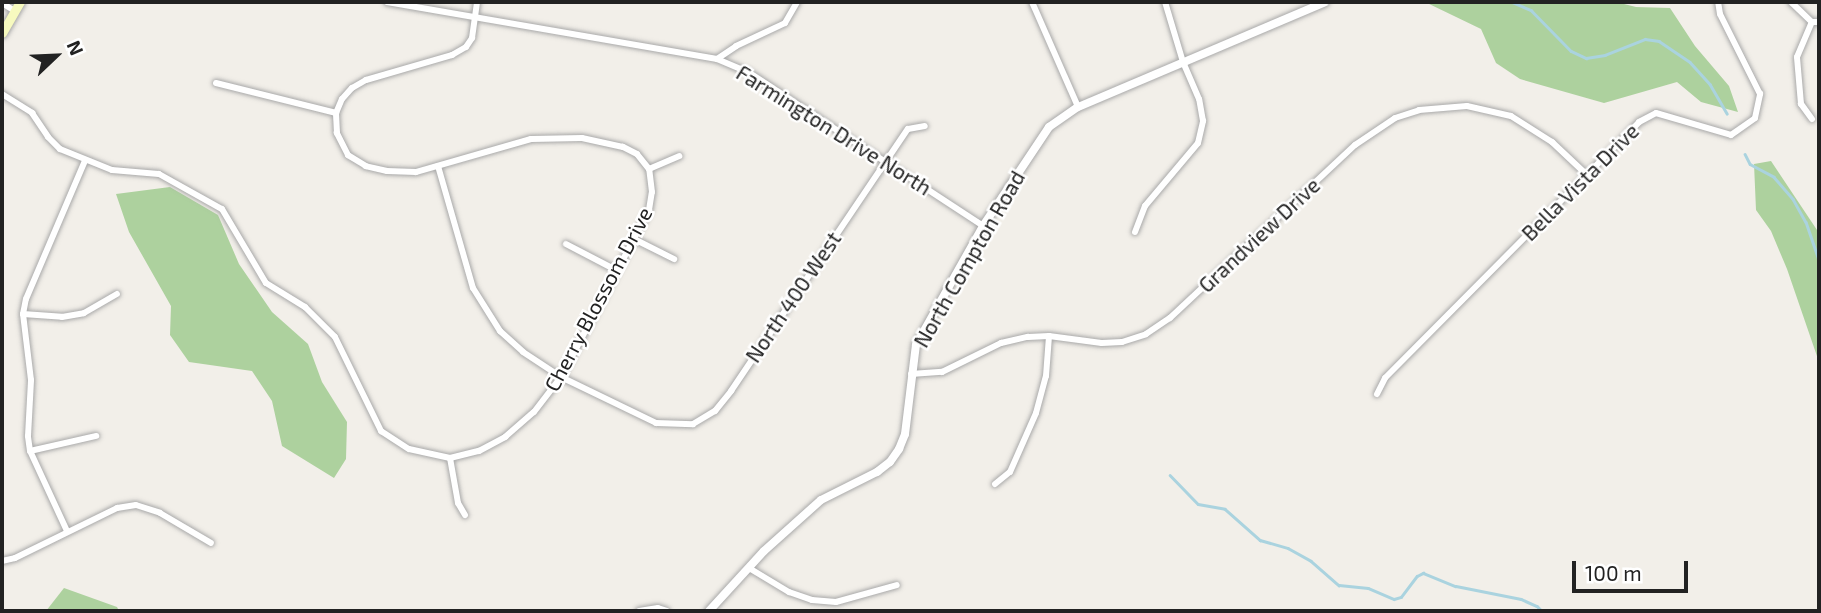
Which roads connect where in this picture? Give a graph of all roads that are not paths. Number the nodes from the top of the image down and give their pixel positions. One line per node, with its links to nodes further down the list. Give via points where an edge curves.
1 (20, 2): 11 (main road)
2 (387, 2): 12 (street, Farmington Drive North)
3 (477, 2): 12 (street)
4 (797, 2): 15 (street, via 785,23)
5 (1032, 2): 19 (street)
6 (1165, 2): 16 (street)
7 (1325, 2): 16 (street, North Compton Road)
8 (1718, 2): 28 (street, Bella Vista Drive, via 1760,94 1755,118 1731,135 1656,113 1639,122)
9 (1791, 2): 13 (street)
10 (2, 3): 11 (street)
11 (15, 11): 14 (main road)
12 (476, 18): 15 (street, Farmington Drive North); 20 (street, via 466,47 366,80 352,88)
13 (1816, 22): 21 (street, via 1797,58 1801,104)
14 (2, 33)
15 (717, 59): 24 (street, Farmington Drive North, via 748,72)
16 (1183, 62): 19 (street, North Compton Road); 30 (street, via 1199,99 1203,121 1198,143 1145,206)
17 (216, 83): 20 (street)
18 (2, 94): 25 (street, via 32,113 60,149)
19 (1078, 107): 29 (street, North Compton Road, via 1062,116 1038,141)
20 (336, 113): 26 (street, via 337,133 348,155 366,166 416,172)
21 (1812, 119)
22 (925, 127): 24 (street, North 400 West, via 908,130)
23 (679, 156): 27 (street)
24 (885, 161): 29 (street, Farmington Drive North); 39 (street, North 400 West, via 715,411 693,425 656,423)
25 (85, 162): 36 (street); 43 (street, via 112,170 159,174 222,209 266,283 305,307 335,337 381,431 409,449)
26 (438, 166): 27 (street, via 531,139 555,137 623,147 637,154); 39 (street, via 483,308 523,352)
27 (649, 169): 31 (street, Cherry Blossom Drive, via 651,201)
28 (1586, 174): 37 (street, Grandview Drive, via 1552,142 1511,116 1467,106 1419,110 1395,118 1355,145 1146,334 1102,343); 40 (street, Bella Vista Drive, via 1385,378)
29 (984, 226): 38 (street, North Compton Road, via 916,345)
30 (1135, 232)
31 (634, 239): 33 (street); 34 (street, Cherry Blossom Drive)
32 (566, 244): 34 (street)
33 (674, 259)
34 (616, 270): 39 (street, Cherry Blossom Drive)
35 (117, 294): 36 (street, via 83,313 62,317)
36 (23, 314): 42 (street, via 31,380)
37 (1049, 336): 38 (street, Grandview Drive, via 1001,343 942,372); 44 (street, via 1046,376 1036,413 1010,472)
38 (911, 374): 49 (street, North Compton Road, via 905,434 890,462 821,500)
39 (561, 377): 43 (street, Cherry Blossom Drive, via 534,412 505,437 479,451)
40 (1377, 394)
41 (96, 436): 42 (street)
42 (30, 451): 46 (street)
43 (450, 458): 45 (street, via 458,503)
44 (995, 484)
45 (465, 515)
46 (67, 531): 47 (street, via 117,508 136,505 160,513); 48 (street)
47 (211, 543)
48 (2, 561)
49 (749, 568): 50 (street, via 812,600 836,602); 53 (street, North Compton Road)
50 (897, 585)
51 (639, 611): 52 (street)
52 (667, 611)
53 (709, 611)

